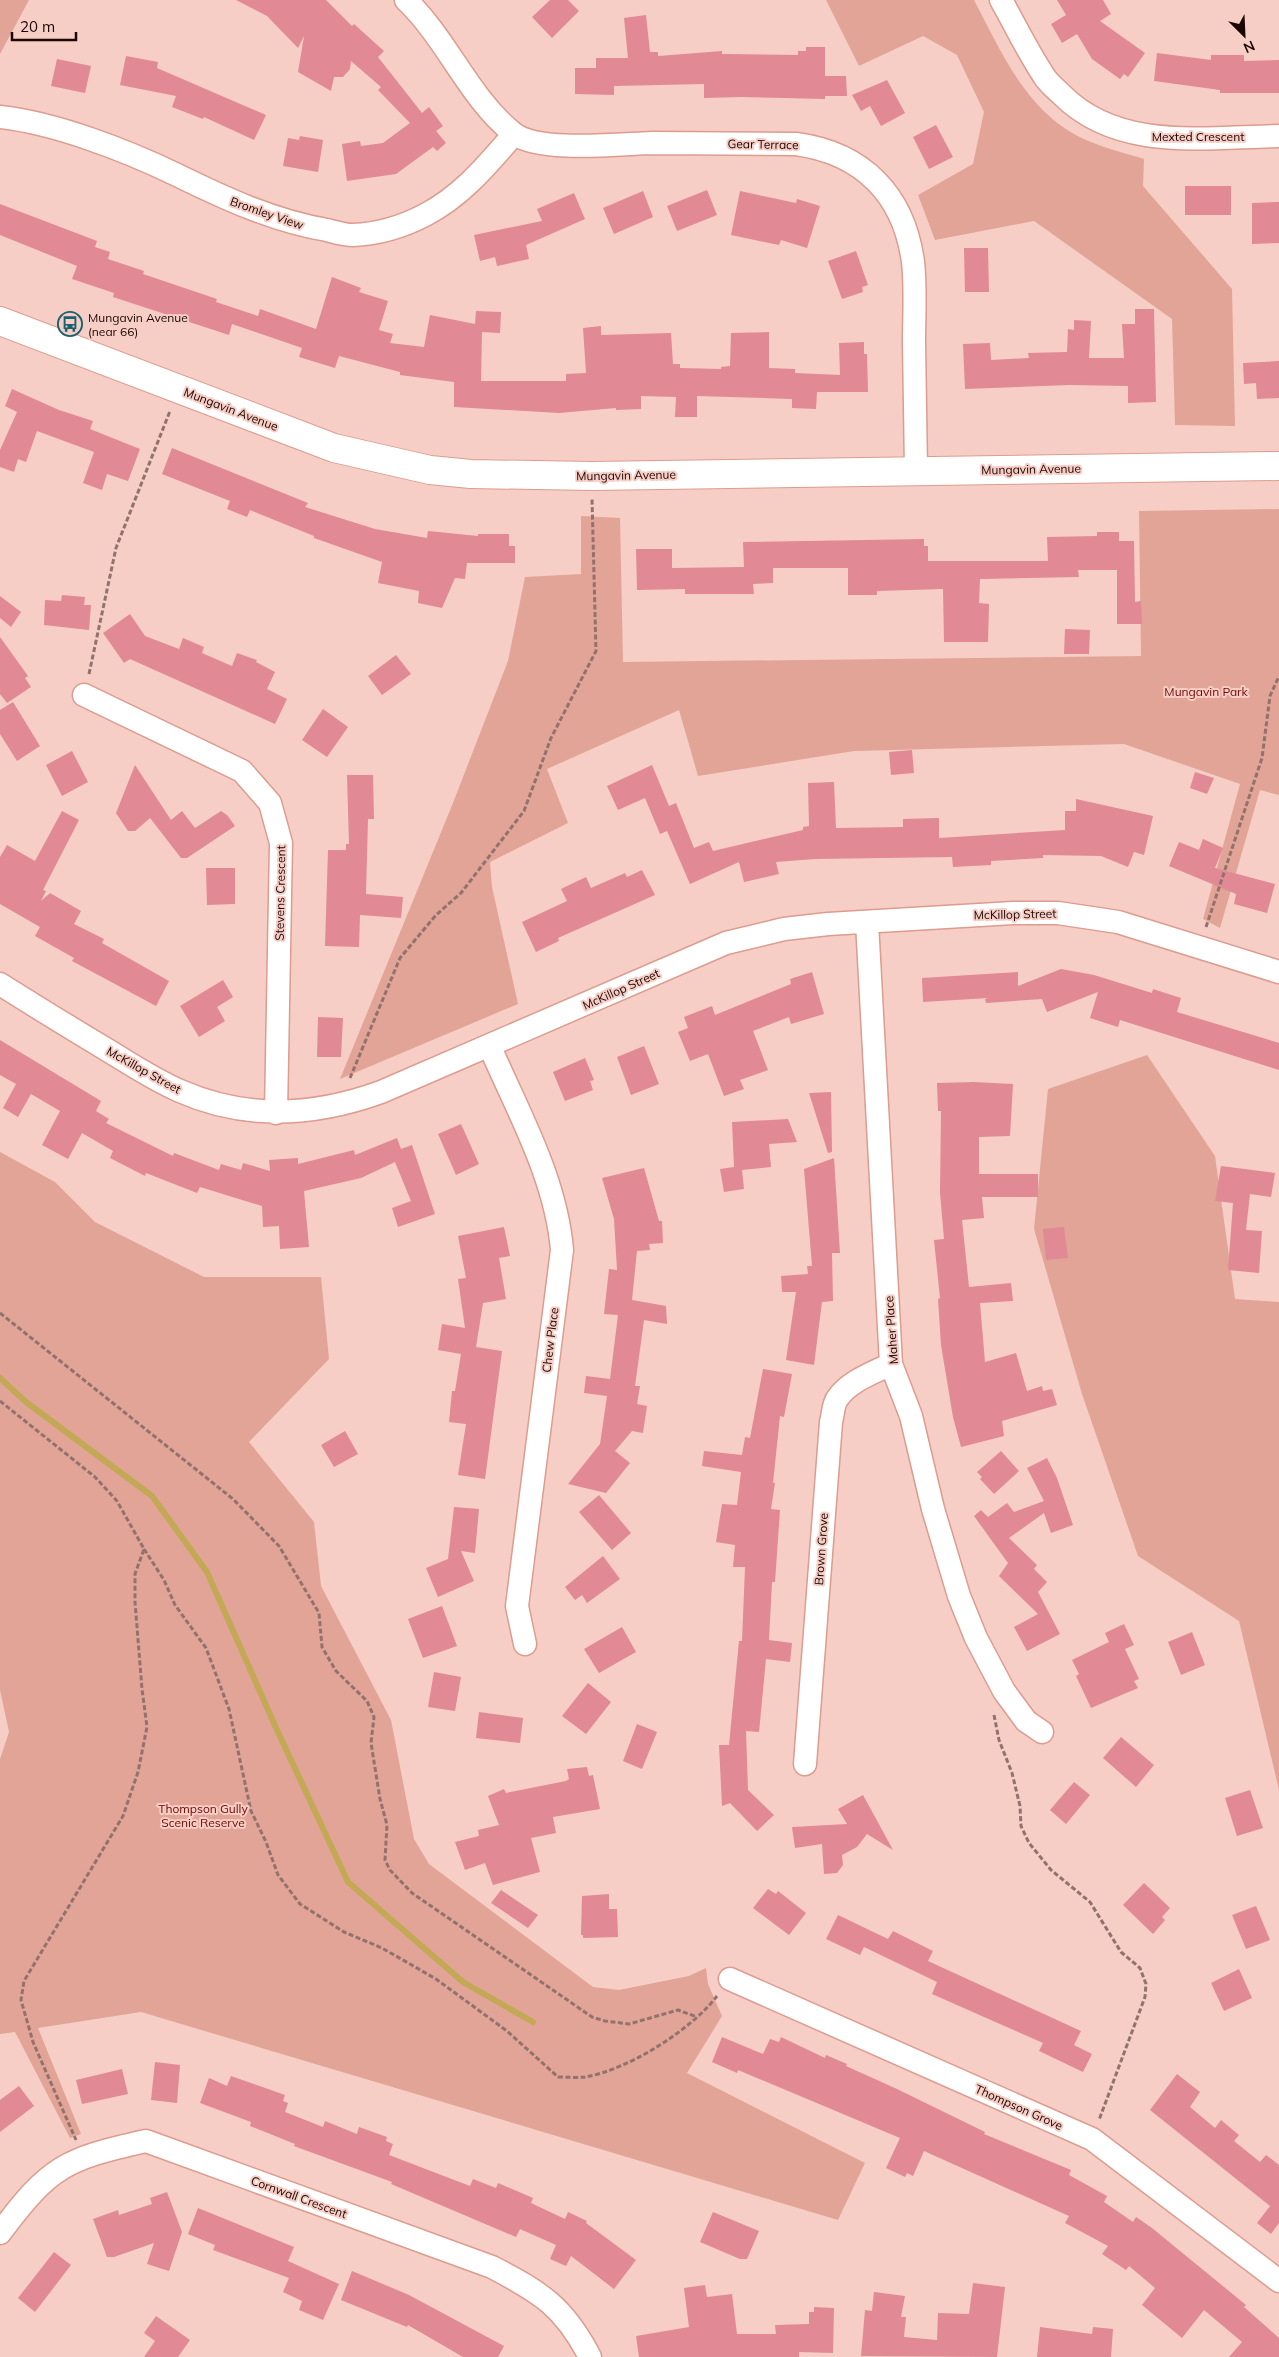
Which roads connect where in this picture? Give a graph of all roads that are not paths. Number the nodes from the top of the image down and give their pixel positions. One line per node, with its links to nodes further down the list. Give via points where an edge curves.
1 (406, 0): 4 (street, Gear Terrace, via 424,17 485,104)
2 (1001, 0): 5 (street, Mexted Crescent, via 1044,78 1072,106 1106,126 1138,135 1164,137)
3 (0, 117): 4 (street, Bromley View, via 20,119 61,131 130,156 243,206 305,227 352,235 393,229 426,215 463,190)
4 (514, 134): 8 (street, Gear Terrace, via 538,142 581,146 796,144 818,147 862,166 894,202 905,227 913,262)
5 (1279, 136)
6 (0, 320): 8 (main road, Mungavin Avenue, via 334,448 430,470 592,476)
7 (1279, 466): 8 (main road, Mungavin Avenue)
8 (916, 471)
9 (84, 695): 14 (street, Stevens Crescent, via 242,771 270,803 281,843)
10 (867, 922): 11 (street, McKillop Street, via 1058,913 1118,922); 13 (street, McKillop Street, via 784,929 726,943); 15 (street, Maher Place)
11 (1279, 972)
12 (0, 984): 14 (street, McKillop Street, via 149,1076 181,1092 213,1103)
13 (490, 1047): 14 (street, McKillop Street, via 339,1106); 16 (street, Chew Place, via 551,1188 562,1250 517,1606)
14 (276, 1113)
15 (891, 1364): 17 (street, Maher Place, via 911,1416 958,1596 1004,1691 1026,1721); 18 (street, Brown Grove, via 848,1388 836,1400 831,1422)
16 (525, 1644)
17 (1042, 1732)
18 (805, 1764)
19 (730, 1979): 21 (street, Thompson Grove, via 1092,2139)
20 (0, 2233): 22 (street, Cornwall Crescent, via 28,2196 65,2164 83,2156 146,2141 492,2267 526,2284 554,2305 575,2329)
21 (1279, 2281)
22 (590, 2357)

